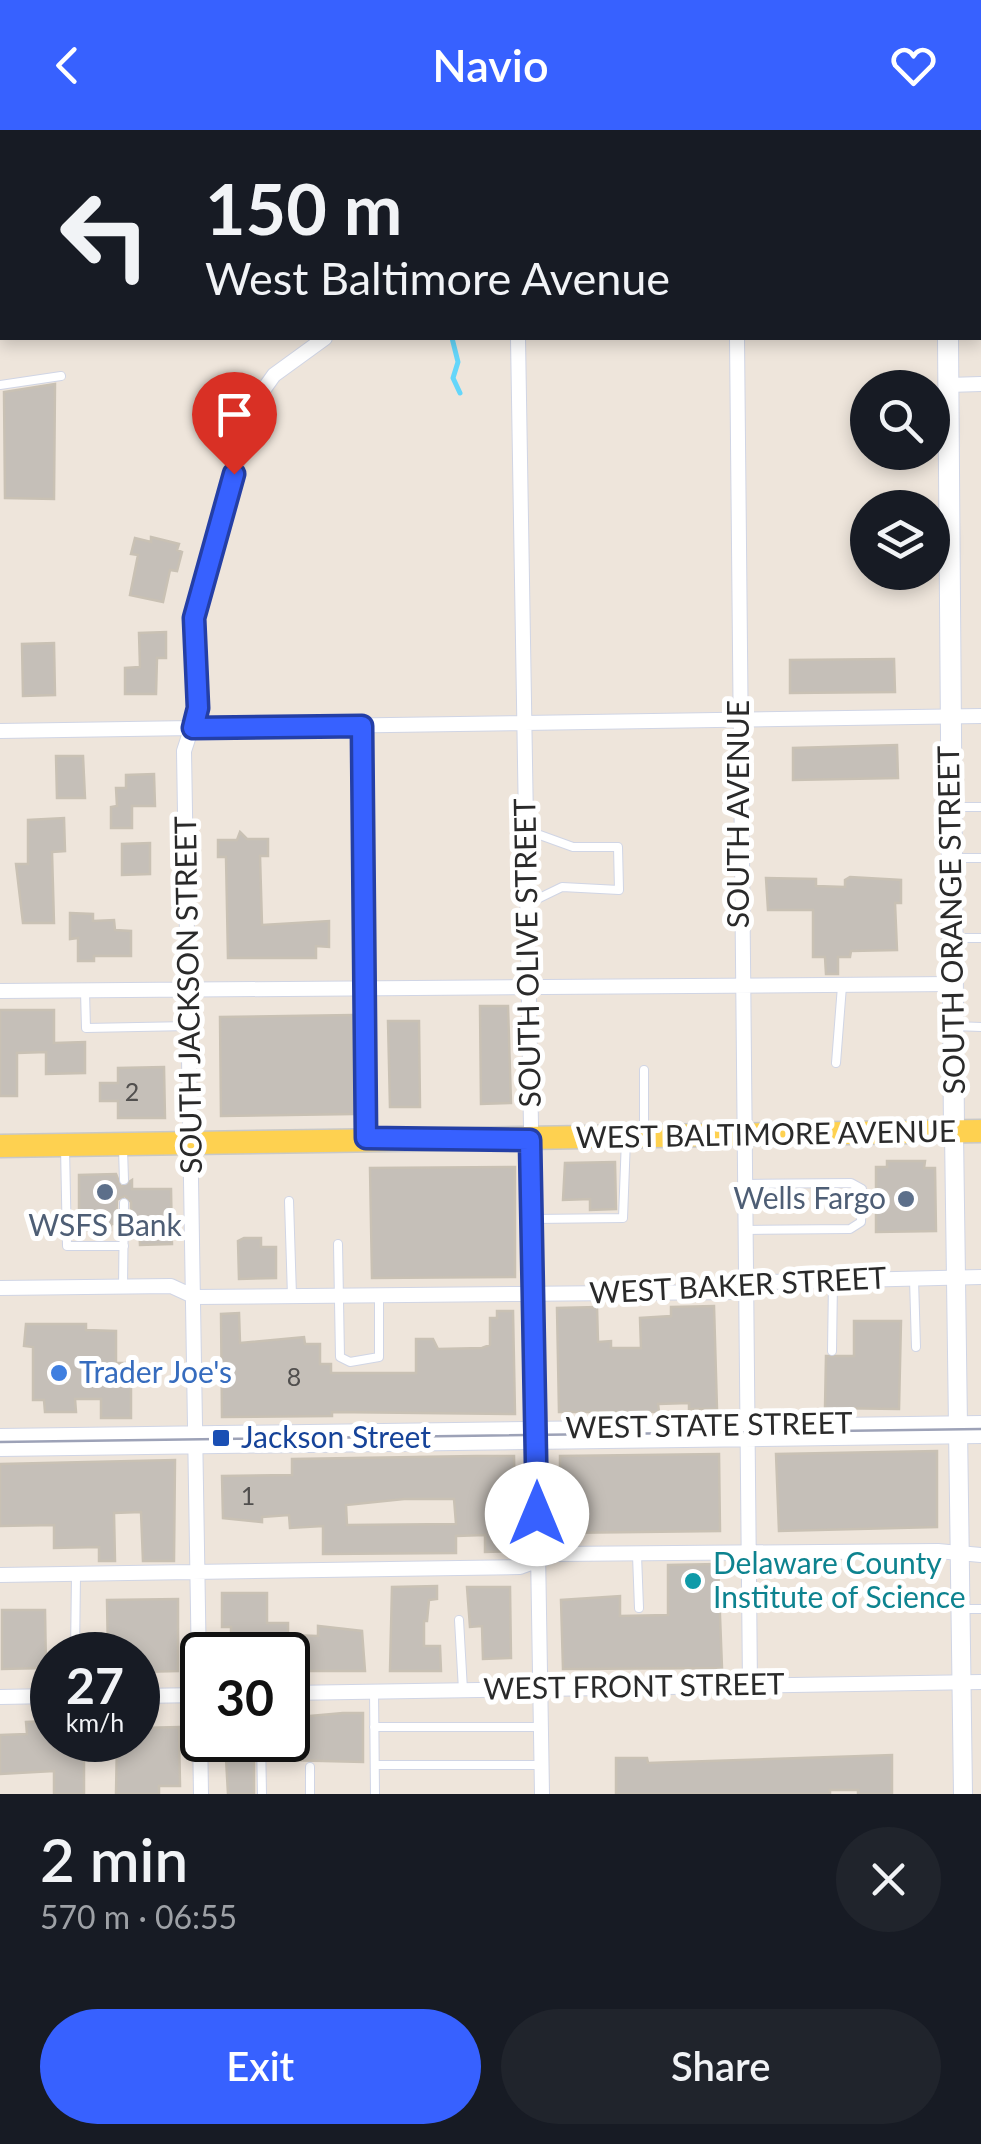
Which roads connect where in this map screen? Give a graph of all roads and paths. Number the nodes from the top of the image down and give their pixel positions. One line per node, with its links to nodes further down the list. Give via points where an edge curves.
1 (323, 340): 16 (street, SOUTH JACKSON STREET, via 274,375 254,403 194,618)
2 (518, 340): 14 (street, SOUTH OLIVE STREET)
3 (737, 340): 13 (street, SOUTH AVENUE)
4 (948, 340): 5 (main road, SOUTH ORANGE STREET)
5 (948, 370)
6 (61, 376): 8 (lane)
7 (981, 384): 9 (street)
8 (0, 385)
9 (950, 385)
10 (949, 470): 12 (main road, SOUTH ORANGE STREET)
11 (981, 716): 12 (street)
12 (950, 717): 13 (street); 18 (main road, SOUTH ORANGE STREET)
13 (738, 720): 14 (street); 30 (street, SOUTH AVENUE)
14 (524, 724): 15 (street); 20 (street, SOUTH OLIVE STREET)
15 (362, 726): 16 (street); 28 (street)
16 (193, 728): 17 (street); 31 (street, SOUTH JACKSON STREET, via 184,751)
17 (0, 732)
18 (951, 807): 19 (lane); 21 (main road, SOUTH ORANGE STREET)
19 (981, 807)
20 (526, 830): 23 (street, SOUTH OLIVE STREET); 23 (lane, via 574,848 618,847 619,890 562,887)
21 (952, 858): 22 (lane); 24 (main road, SOUTH ORANGE STREET)
22 (981, 858)
23 (527, 904): 29 (street, SOUTH OLIVE STREET)
24 (953, 938): 25 (lane); 26 (main road, SOUTH ORANGE STREET)
25 (981, 938)
26 (953, 984): 27 (street); 35 (main road, SOUTH ORANGE STREET)
27 (842, 986): 30 (street); 37 (lane)
28 (363, 988): 29 (street); 31 (street); 43 (street)
29 (529, 988): 30 (street); 44 (street, SOUTH OLIVE STREET)
30 (741, 988): 41 (street, SOUTH AVENUE)
31 (189, 990): 33 (street); 34 (street, SOUTH JACKSON STREET)
32 (0, 991): 33 (street)
33 (85, 991): 34 (lane, via 86,1028)
34 (190, 1026): 45 (street, SOUTH JACKSON STREET)
35 (954, 1026): 36 (lane); 40 (main road, SOUTH ORANGE STREET)
36 (981, 1026)
37 (836, 1063)
38 (644, 1070): 42 (lane)
39 (981, 1131): 40 (main road, WEST BALTIMORE AVENUE)
40 (954, 1132): 41 (main road, WEST BALTIMORE AVENUE); 58 (street, SOUTH ORANGE STREET)
41 (742, 1135): 42 (main road, WEST BALTIMORE AVENUE); 50 (street, SOUTH AVENUE)
42 (635, 1136): 44 (main road, WEST BALTIMORE AVENUE); 53 (lane, via 623,1218)
43 (366, 1138): 44 (main road, WEST BALTIMORE AVENUE); 45 (main road, WEST BALTIMORE AVENUE)
44 (530, 1140): 53 (street, SOUTH OLIVE STREET)
45 (192, 1143): 46 (main road, WEST BALTIMORE AVENUE); 68 (street, SOUTH JACKSON STREET)
46 (124, 1144): 47 (main road, WEST BALTIMORE AVENUE); 49 (lane)
47 (65, 1145): 48 (main road, WEST BALTIMORE AVENUE); 56 (lane, via 67,1246)
48 (0, 1146)
49 (124, 1180)
50 (742, 1184): 54 (street, SOUTH AVENUE); 54 (lane, via 862,1189 861,1222 850,1229)
51 (290, 1201): 65 (lane)
52 (124, 1203): 56 (lane)
53 (533, 1219): 64 (street, SOUTH OLIVE STREET)
54 (743, 1230): 63 (street, SOUTH AVENUE)
55 (338, 1244): 66 (lane)
56 (124, 1246): 61 (lane)
57 (981, 1277): 58 (street, WEST BAKER STREET)
58 (955, 1278): 59 (street, WEST BAKER STREET); 72 (street, SOUTH ORANGE STREET)
59 (914, 1279): 60 (street, WEST BAKER STREET); 69 (lane)
60 (832, 1281): 63 (street, WEST BAKER STREET, via 769,1282); 70 (lane)
61 (123, 1286): 62 (street, WEST BAKER STREET); 68 (street, WEST BAKER STREET, via 177,1286)
62 (0, 1288)
63 (744, 1292): 64 (street, WEST BAKER STREET); 73 (street, SOUTH AVENUE)
64 (535, 1294): 67 (street, WEST BAKER STREET); 74 (street, SOUTH OLIVE STREET)
65 (292, 1296): 66 (street, WEST BAKER STREET); 68 (street, WEST BAKER STREET)
66 (336, 1296): 67 (street, WEST BAKER STREET); 67 (lane, via 340,1358 350,1362 379,1358)
67 (378, 1296)
68 (194, 1297): 77 (street, SOUTH JACKSON STREET)
69 (916, 1347)
70 (832, 1352)
71 (981, 1423): 72 (street, WEST STATE STREET)
72 (959, 1429): 73 (street, WEST STATE STREET); 76 (street, WEST STATE STREET); 81 (street, SOUTH ORANGE STREET)
73 (746, 1432): 74 (street, WEST STATE STREET); 79 (street, SOUTH AVENUE)
74 (537, 1435): 77 (street, WEST STATE STREET); 83 (street, SOUTH OLIVE STREET)
75 (0, 1436): 77 (street)
76 (981, 1436)
77 (197, 1439): 78 (street); 84 (street, SOUTH JACKSON STREET)
78 (0, 1448)
79 (747, 1553): 80 (street); 81 (street); 95 (street, SOUTH AVENUE)
80 (637, 1554): 83 (street, via 556,1554); 87 (lane)
81 (960, 1556): 82 (street); 88 (street, SOUTH ORANGE STREET)
82 (981, 1556)
83 (537, 1562): 84 (street); 96 (street, SOUTH OLIVE STREET)
84 (198, 1572): 85 (street); 92 (street, SOUTH JACKSON STREET)
85 (76, 1574): 86 (street); 91 (lane)
86 (0, 1576)
87 (639, 1608)
88 (960, 1609): 89 (lane); 93 (street, SOUTH ORANGE STREET)
89 (981, 1609)
90 (459, 1620): 97 (lane)
91 (76, 1632)
92 (200, 1632)
93 (961, 1682): 94 (street, WEST FRONT STREET); 95 (street, WEST FRONT STREET); 114 (street, SOUTH ORANGE STREET)
94 (981, 1682)
95 (750, 1686): 96 (street, WEST FRONT STREET)
96 (541, 1689): 97 (street, WEST FRONT STREET); 102 (street, SOUTH OLIVE STREET)
97 (462, 1690): 98 (street, WEST FRONT STREET)
98 (374, 1691): 99 (street, WEST FRONT STREET); 103 (lane)
99 (310, 1692)
100 (30, 1697): 101 (street)
101 (0, 1698)
102 (541, 1727): 103 (lane); 107 (street, SOUTH OLIVE STREET)
103 (374, 1728): 106 (lane)
104 (201, 1762): 109 (street, SOUTH JACKSON STREET)
105 (261, 1762): 110 (lane)
106 (375, 1765): 107 (lane); 112 (lane)
107 (542, 1765): 113 (street, SOUTH OLIVE STREET)
108 (310, 1768): 111 (lane)
109 (200, 1794)
110 (262, 1794)
111 (310, 1794)
112 (374, 1794)
113 (542, 1794)
114 (963, 1794)

